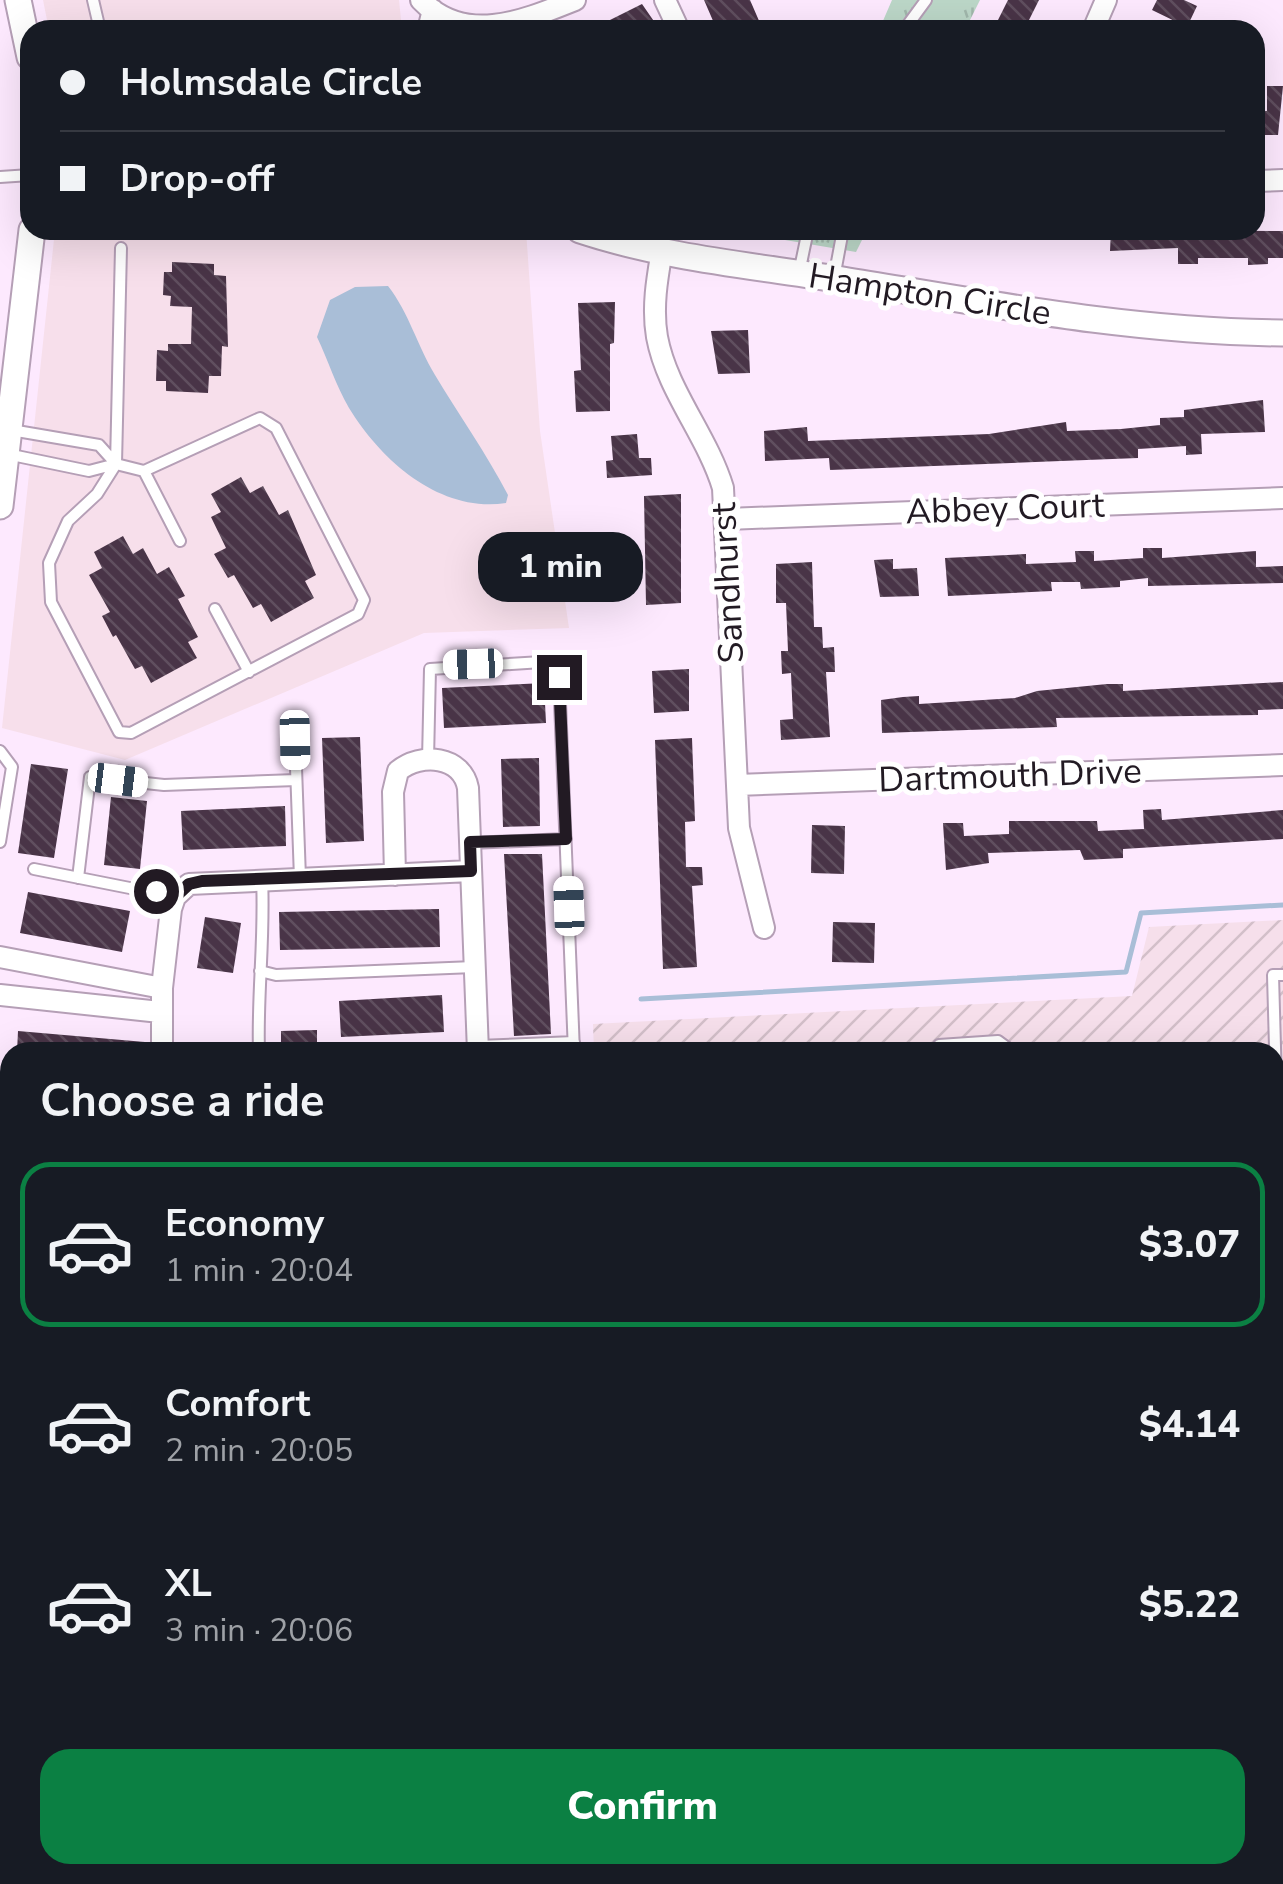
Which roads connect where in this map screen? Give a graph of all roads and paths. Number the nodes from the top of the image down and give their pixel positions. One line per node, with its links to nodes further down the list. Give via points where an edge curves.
1 (568, 1): 2 (street)
2 (517, 20)
3 (31, 240): 12 (street)
4 (621, 240): 8 (street, Hampton Circle)
5 (806, 240): 9 (lane)
6 (841, 240): 10 (lane)
7 (121, 248): 13 (lane)
8 (662, 250): 9 (street, Hampton Circle); 17 (street, Sandhurst, via 656,333 668,373 714,459)
9 (799, 273): 10 (street, Hampton Circle)
10 (834, 278): 11 (street, Hampton Circle, via 1147,328)
11 (1283, 334)
12 (6, 442): 13 (lane, via 88,471); 13 (lane, via 99,446); 16 (street)
13 (116, 464): 14 (lane); 20 (lane, via 68,521 49,563 51,602 119,732 132,734)
14 (144, 471): 18 (lane); 20 (lane, via 260,418 276,428 364,600 358,614)
15 (1283, 498): 17 (street, Abbey Court)
16 (0, 506)
17 (726, 519): 26 (street, Sandhurst)
18 (180, 540)
19 (215, 608): 20 (lane)
20 (249, 672)
21 (295, 740): 25 (lane)
22 (0, 751): 28 (lane, via 12,767)
23 (428, 761): 27 (lane, via 430,669 553,666 559,677); 29 (street, via 447,761 466,777); 32 (street, via 403,766 394,780)
24 (1283, 765): 26 (street, Dartmouth Drive)
25 (296, 780): 33 (lane, via 164,785 90,777); 34 (lane)
26 (737, 786): 37 (street, Sandhurst, via 742,848)
27 (566, 839): 29 (lane); 48 (lane)
28 (0, 842)
29 (470, 842): 31 (street)
30 (34, 869): 33 (lane)
31 (471, 871): 32 (street); 39 (street)
32 (395, 874): 34 (street)
33 (78, 878): 36 (lane)
34 (300, 878): 35 (street)
35 (262, 879): 36 (street, via 189,884); 40 (lane)
36 (175, 897): 42 (street)
37 (764, 928)
38 (0, 957): 42 (street)
39 (475, 967): 40 (lane); 47 (street)
40 (260, 972): 46 (lane)
41 (1283, 974): 49 (lane, via 1273,975)
42 (162, 988): 44 (street)
43 (0, 995): 44 (street)
44 (160, 1012): 45 (street)
45 (162, 1042)
46 (259, 1042)
47 (478, 1042)
48 (574, 1042)
49 (1274, 1042)

